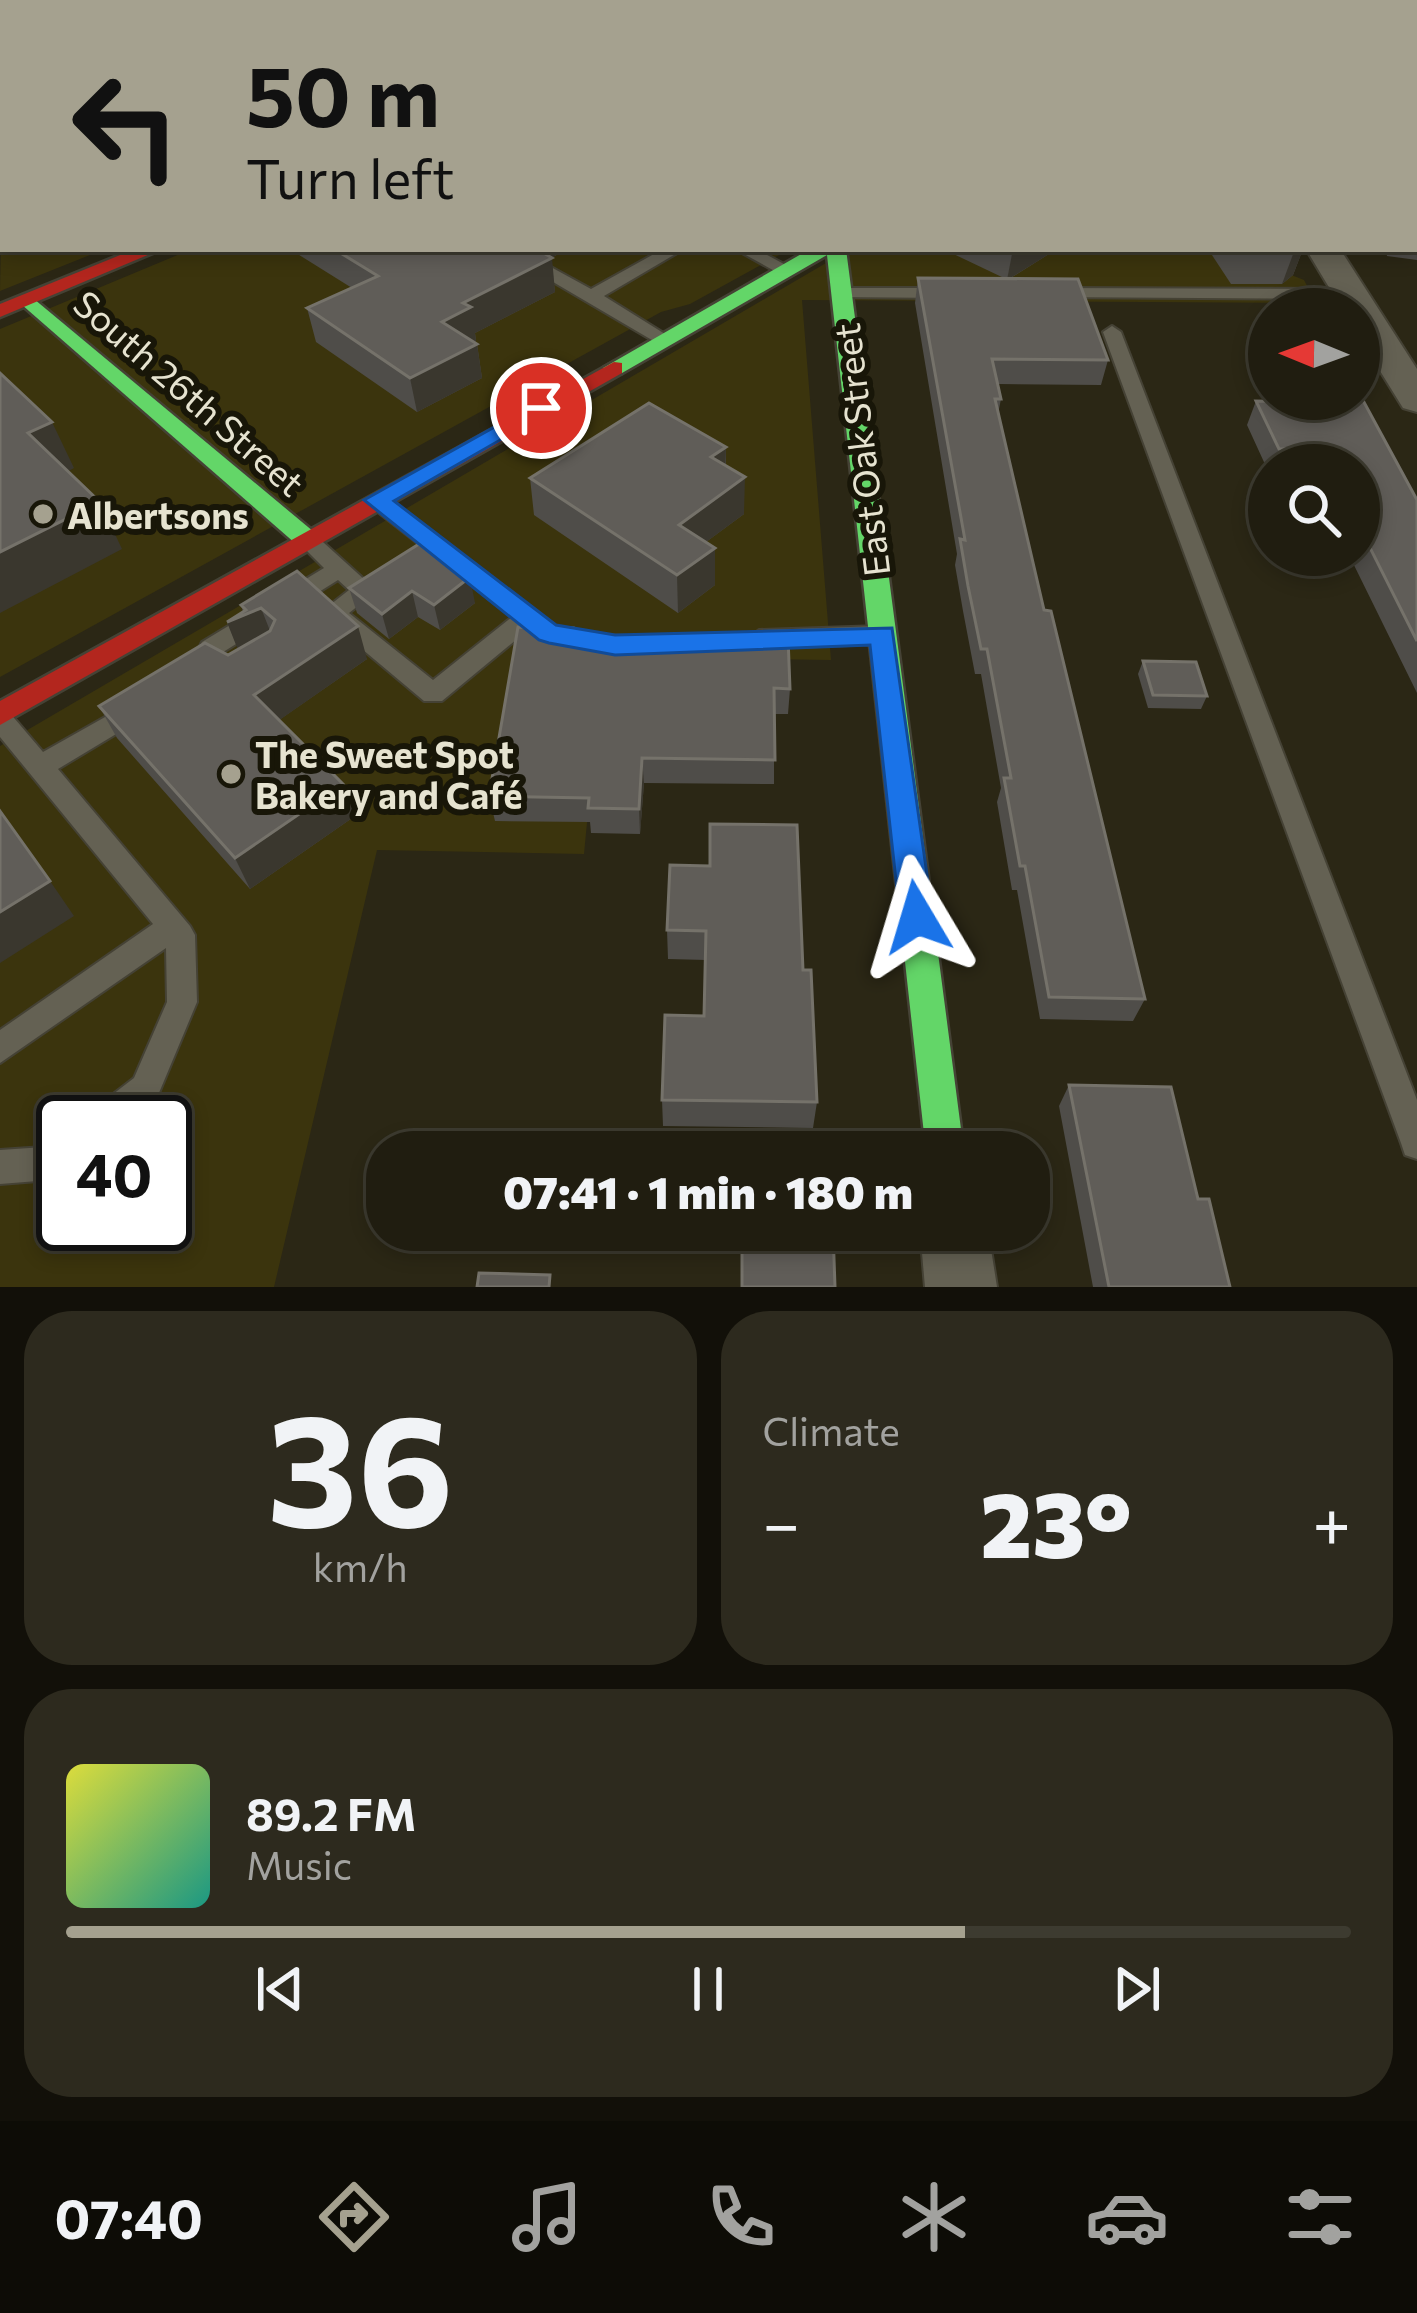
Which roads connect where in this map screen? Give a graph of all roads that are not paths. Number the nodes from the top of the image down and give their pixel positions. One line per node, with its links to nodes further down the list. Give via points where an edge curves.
1 (145, 252): 15 (street)
2 (511, 252): 14 (lane)
3 (671, 252): 14 (lane)
4 (749, 252): 8 (lane)
5 (819, 252): 8 (street)
6 (836, 252): 10 (street, East Oak Street)
7 (1326, 252): 9 (street)
8 (786, 270): 18 (street)
9 (1348, 288)
10 (842, 292): 11 (lane); 26 (street, East Oak Street)
11 (957, 293)
12 (1027, 293): 13 (lane)
13 (1248, 294)
14 (591, 296): 18 (lane)
15 (28, 300): 16 (street); 22 (street, South 26th Street)
16 (0, 311)
17 (1112, 332): 36 (lane)
18 (664, 338): 21 (street)
19 (1380, 340): 20 (street)
20 (1417, 400)
21 (376, 500): 22 (street); 25 (lane, via 425,552)
22 (305, 538): 23 (lane); 24 (street)
23 (339, 568): 24 (lane, via 216,660); 25 (lane, via 374,585 329,615 433,694)
24 (175, 613): 30 (street)
25 (527, 617): 28 (lane, via 549,633)
26 (883, 634): 27 (lane); 35 (street, East Oak Street)
27 (726, 640)
28 (592, 641)
29 (160, 694): 31 (lane)
30 (0, 716): 31 (lane)
31 (40, 767): 32 (lane)
32 (172, 926): 33 (lane); 34 (lane, via 180,935 182,1002)
33 (0, 1048)
34 (138, 1095)
35 (942, 1131)
36 (1417, 1143)
37 (36, 1164): 38 (lane)
38 (0, 1167)
39 (957, 1251): 40 (street)
40 (961, 1287)

